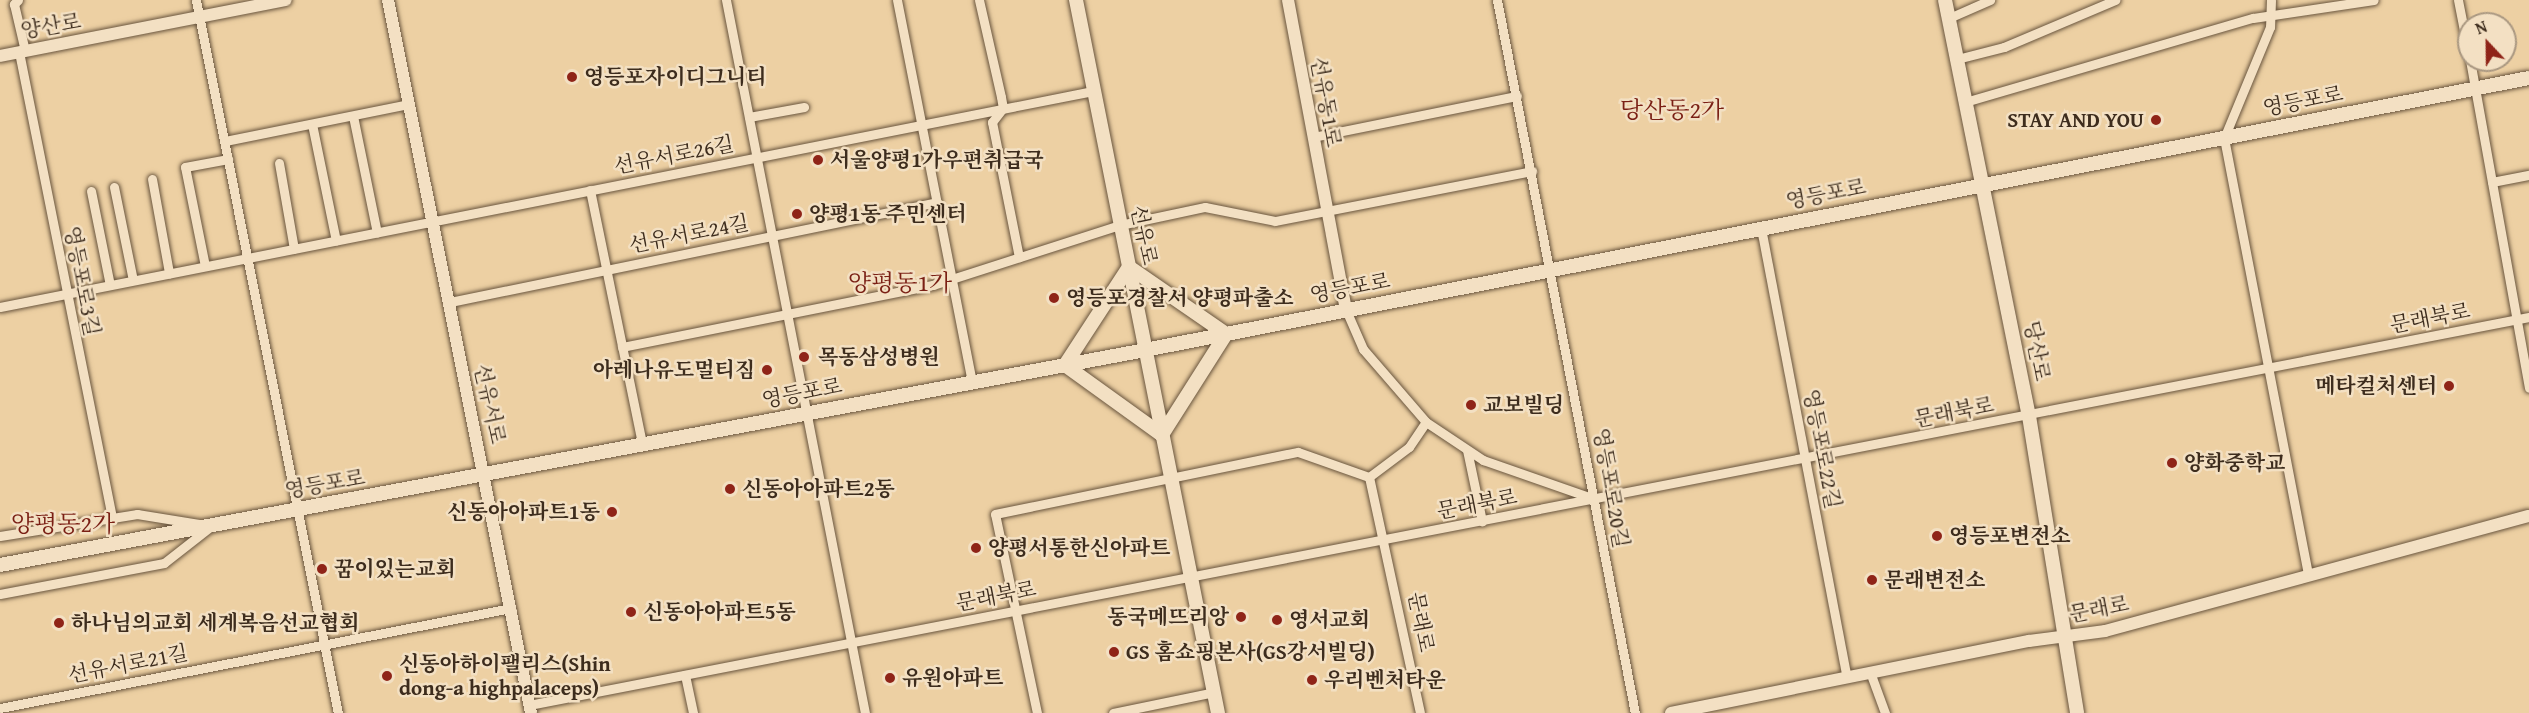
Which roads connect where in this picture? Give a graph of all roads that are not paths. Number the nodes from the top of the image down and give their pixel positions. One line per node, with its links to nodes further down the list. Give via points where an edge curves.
1 (18, 0): 19 (street, 영등포로3길, via 14,4)
2 (196, 0): 17 (street)
3 (286, 0): 17 (street, 양산로)
4 (388, 0): 28 (street, 선유서로)
5 (726, 0): 32 (street)
6 (897, 0): 34 (street)
7 (979, 0): 30 (street)
8 (1077, 0): 25 (main road, 선유로)
9 (1288, 0): 35 (street, 선유동1로)
10 (1497, 0): 26 (street, 영등포로20길)
11 (1945, 0): 18 (main road, 당산로)
12 (1990, 0): 18 (street)
13 (2115, 0): 21 (street, via 2004,47)
14 (2271, 0): 16 (street)
15 (2374, 0): 16 (street)
16 (2270, 13): 27 (street); 36 (street, via 2270,27)
17 (200, 18): 19 (street, 양산로); 37 (street)
18 (1949, 18): 21 (main road, 당산로)
19 (22, 51): 20 (street, 양산로); 68 (street, 영등포로3길)
20 (0, 56)
21 (1957, 59): 27 (main road, 당산로)
22 (2472, 72): 24 (street)
23 (2529, 78): 24 (main road, 영등포로)
24 (2476, 88): 36 (main road, 영등포로); 44 (street)
25 (1093, 91): 30 (street, 선유서로26길); 52 (main road, 선유로)
26 (1517, 96): 35 (street); 41 (street, 영등포로20길)
27 (1965, 102): 45 (main road, 당산로)
28 (409, 104): 31 (street); 51 (street, 선유서로)
29 (804, 107): 32 (street)
30 (1003, 108): 34 (street, 선유서로26길); 58 (street, via 992,122)
31 (353, 116): 33 (street); 54 (street)
32 (748, 117): 38 (street)
33 (312, 123): 37 (street); 56 (street)
34 (921, 124): 38 (street, 선유서로26길); 49 (street)
35 (1313, 137): 50 (street, 선유동1로)
36 (2224, 138): 45 (main road, 영등포로); 79 (street)
37 (225, 141): 39 (street)
38 (756, 157): 47 (street, 선유서로26길); 55 (street)
39 (228, 159): 59 (street); 60 (street, via 185,167)
40 (279, 163): 57 (street)
41 (1532, 171): 50 (street); 62 (street, 영등포로20길)
42 (2529, 175): 44 (street)
43 (152, 179): 64 (street)
44 (2492, 182): 74 (street)
45 (1982, 186): 53 (main road, 영등포로); 83 (main road, 당산로)
46 (114, 187): 66 (street)
47 (590, 190): 51 (street, 선유서로26길); 63 (street)
48 (91, 191): 67 (street)
49 (937, 202): 55 (street, 선유서로24길); 65 (street)
50 (1327, 211): 52 (street, via 1267,222 1205,207); 71 (street, 선유동1로)
51 (433, 221): 54 (street, 선유서로26길); 69 (street, 선유서로)
52 (1120, 225): 58 (street); 61 (main road, 선유로)
53 (1761, 228): 62 (main road, 영등포로); 88 (street, 영등포로22길)
54 (377, 233): 56 (street, 선유서로26길)
55 (772, 236): 63 (street, 선유서로24길); 72 (street)
56 (336, 241): 57 (street, 선유서로26길)
57 (294, 249): 59 (street, 선유서로26길)
58 (1019, 257): 65 (street)
59 (248, 258): 60 (street, 선유서로26길); 93 (street)
60 (205, 266): 64 (street, 선유서로26길)
61 (1129, 267): 75 (main road); 77 (main road, 선유로); 78 (main road)
62 (1552, 269): 71 (main road, 영등포로); 92 (street, 영등포로20길)
63 (607, 272): 69 (street, 선유서로24길); 76 (street)
64 (169, 273): 66 (street, 선유서로26길)
65 (952, 279): 72 (street); 80 (street)
66 (133, 280): 67 (street, 선유서로26길)
67 (110, 285): 68 (street, 선유서로26길)
68 (66, 293): 70 (street, 선유서로26길); 95 (street, 영등포로3길)
69 (450, 302): 89 (street, 선유서로)
70 (0, 307)
71 (1346, 310): 75 (main road, 영등포로); 84 (street, via 1363,349)
72 (787, 316): 76 (street); 82 (street)
73 (2529, 317): 74 (street, 문래북로)
74 (2516, 320): 79 (street, 문래북로); 81 (street)
75 (1226, 334): 77 (main road, 영등포로); 85 (main road)
76 (622, 347): 86 (street)
77 (1145, 350): 78 (main road, 영등포로); 85 (main road, 선유로)
78 (1065, 365): 80 (main road, 영등포로); 85 (main road)
79 (2268, 369): 83 (street, 문래북로); 102 (street)
80 (972, 382): 82 (main road, 영등포로)
81 (2529, 388)
82 (806, 414): 86 (main road, 영등포로); 108 (street)
83 (2029, 416): 88 (street, 문래북로); 106 (main road, 당산로)
84 (1426, 422): 87 (street); 90 (street, via 1409,447)
85 (1162, 435): 91 (main road, 선유로)
86 (642, 444): 89 (main road, 영등포로)
87 (1467, 450): 92 (street, via 1505,469); 96 (street)
88 (1806, 459): 92 (street, 문래북로); 111 (street, 영등포로22길)
89 (485, 476): 93 (main road, 영등포로); 104 (street, 선유서로)
90 (1369, 477): 91 (street, via 1298,452); 99 (street)
91 (1171, 479): 101 (main road, 선유로); 105 (street, via 995,514)
92 (1595, 500): 96 (street, 문래북로); 122 (street, 영등포로20길)
93 (300, 510): 97 (main road, 영등포로); 107 (street)
94 (2529, 516): 102 (street, 문래로)
95 (112, 517): 97 (street, via 157,514); 98 (street)
96 (1482, 521): 99 (street, 문래북로)
97 (210, 527): 100 (main road, 영등포로); 103 (street, via 164,563)
98 (0, 536)
99 (1385, 539): 101 (street, 문래북로); 121 (street, 문래로)
100 (0, 565)
101 (1191, 576): 105 (street, 문래북로); 112 (main road, 선유로)
102 (2308, 576): 106 (street, 문래로, via 2105,631)
103 (0, 594)
104 (511, 608): 107 (street, 선유서로21길); 114 (street, 선유서로)
105 (1016, 611): 108 (street, 문래북로); 118 (street)
106 (2061, 636): 109 (street, 문래로); 125 (main road, 당산로)
107 (325, 644): 113 (street, 선유서로21길); 115 (street)
108 (851, 644): 110 (street, 문래북로); 117 (street)
109 (1870, 672): 111 (street, 문래로); 124 (street)
110 (685, 675): 114 (street, 문래북로); 116 (street)
111 (1847, 677): 123 (street, 문래로)
112 (1214, 692): 119 (street); 120 (main road, 선유로)
113 (0, 708)
114 (530, 709)
115 (338, 713)
116 (693, 713)
117 (865, 713)
118 (1037, 713)
119 (1113, 713)
120 (1218, 713)
121 (1420, 713)
122 (1635, 713)
123 (1671, 713)
124 (1885, 713)
125 (2077, 713)

